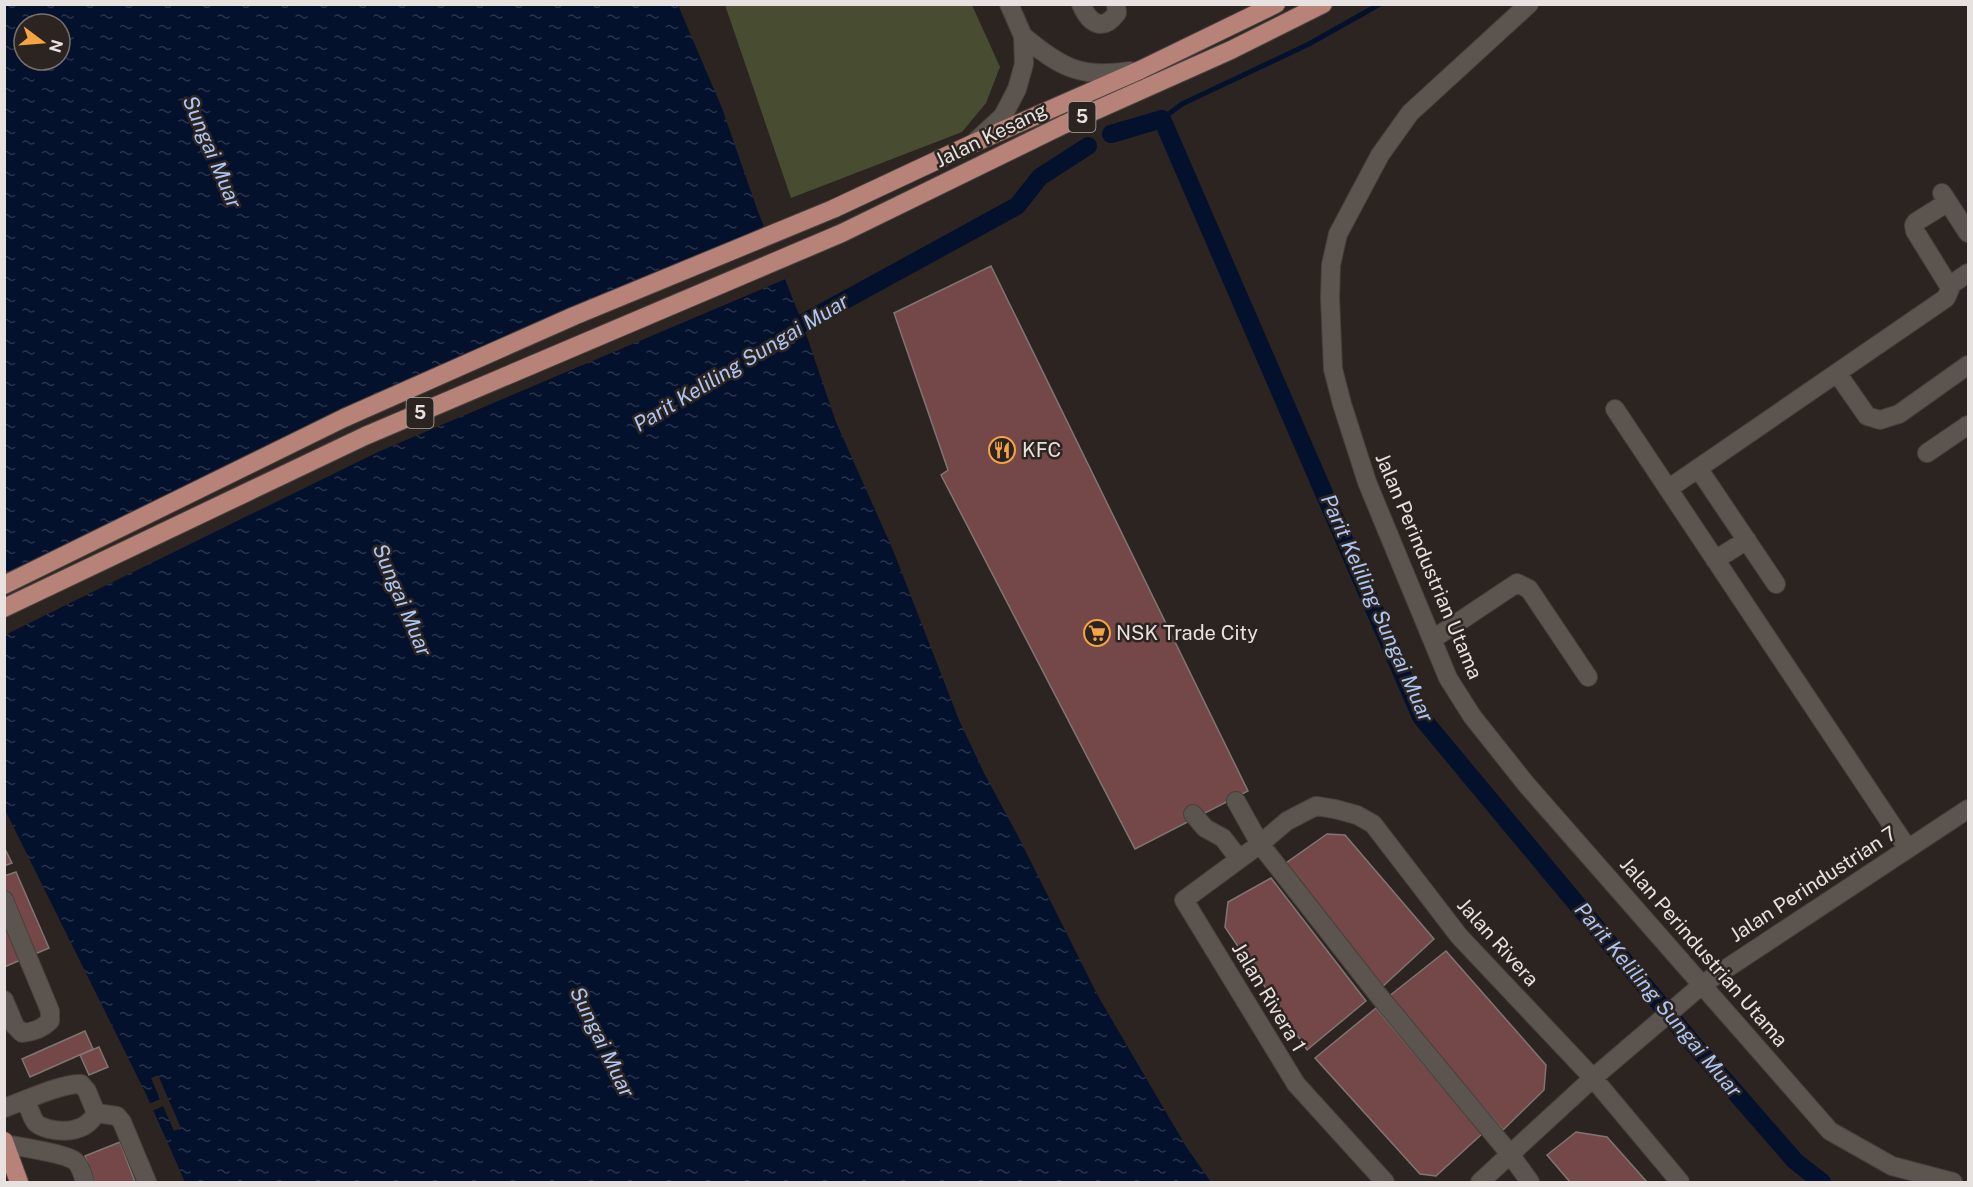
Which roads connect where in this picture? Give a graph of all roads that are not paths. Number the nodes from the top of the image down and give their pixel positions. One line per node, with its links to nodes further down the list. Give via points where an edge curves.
1 (1009, 4): 7 (street)
2 (1081, 4): 3 (street, via 1089,18 1101,25 1117,13)
3 (1116, 4)
4 (1276, 4): 8 (main road, Jalan Kesang / 5)
5 (1323, 4): 23 (main road, Jalan Kesang / 5, via 842,233 365,436)
6 (1529, 4): 24 (street, Jalan Perindustrian Utama, via 1410,113 1356,198 1338,234 1331,265 1333,369 1342,404 1366,482)
7 (1023, 36): 8 (street, via 1047,56 1079,71 1108,75); 9 (street, via 1024,64 1017,90 1003,116)
8 (1140, 70): 9 (main road, Jalan Kesang / 5)
9 (974, 143): 22 (main road, Jalan Kesang / 5, via 832,210 574,316 345,418)
10 (1968, 233): 11 (street, via 1945,198 1914,225 1915,231)
11 (1962, 281): 13 (street, via 1950,289 1946,298)
12 (1968, 365): 13 (street, via 1899,414 1880,420 1867,416)
13 (1837, 373): 17 (street)
14 (1615, 410): 18 (street)
15 (1968, 425): 16 (street)
16 (1928, 453)
17 (1698, 468): 18 (street); 19 (street)
18 (1668, 489): 20 (street)
19 (1747, 540): 20 (street); 21 (street)
20 (1716, 560): 30 (street)
21 (1776, 584)
22 (4, 585)
23 (4, 608)
24 (1432, 639): 25 (street, via 1517,583 1522,584 1529,588); 33 (street, Jalan Perindustrian Utama, via 1448,678 1472,716 1526,784)
25 (1588, 677)
26 (1236, 801): 29 (street)
27 (1968, 809): 30 (street, Jalan Perindustrian 7)
28 (1193, 814): 31 (street, via 1205,828 1223,838)
29 (1260, 844): 31 (street, Jalan Rivera 1); 35 (street, Jalan Rivera, via 1287,821 1316,806 1335,808 1373,824 1459,936); 40 (street)
30 (1908, 849): 33 (street, Jalan Perindustrian 7)
31 (1239, 859): 44 (street, Jalan Rivera 1, via 1184,900 1296,1084)
32 (4, 900): 34 (street, via 50,1011 50,1021 43,1028 22,1033)
33 (1703, 984): 35 (street, Jalan Perindustrian 7); 48 (street, Jalan Perindustrian Utama, via 1830,1131 1892,1166)
34 (4, 1000)
35 (1593, 1078): 40 (street, Jalan Perindustrian 7); 47 (street, Jalan Rivera)
36 (26, 1100): 37 (street); 38 (street, via 72,1083 81,1084); 38 (street, via 34,1122 63,1132 92,1121)
37 (4, 1108)
38 (96, 1113): 43 (street, via 117,1116 122,1122)
39 (5, 1143): 41 (main road); 42 (street, via 75,1161)
40 (1510, 1154): 45 (street, Jalan Perindustrian 7); 46 (street)
41 (20, 1182)
42 (86, 1182)
43 (147, 1182)
44 (1385, 1182)
45 (1480, 1182)
46 (1530, 1182)
47 (1680, 1182)
48 (1953, 1182)

